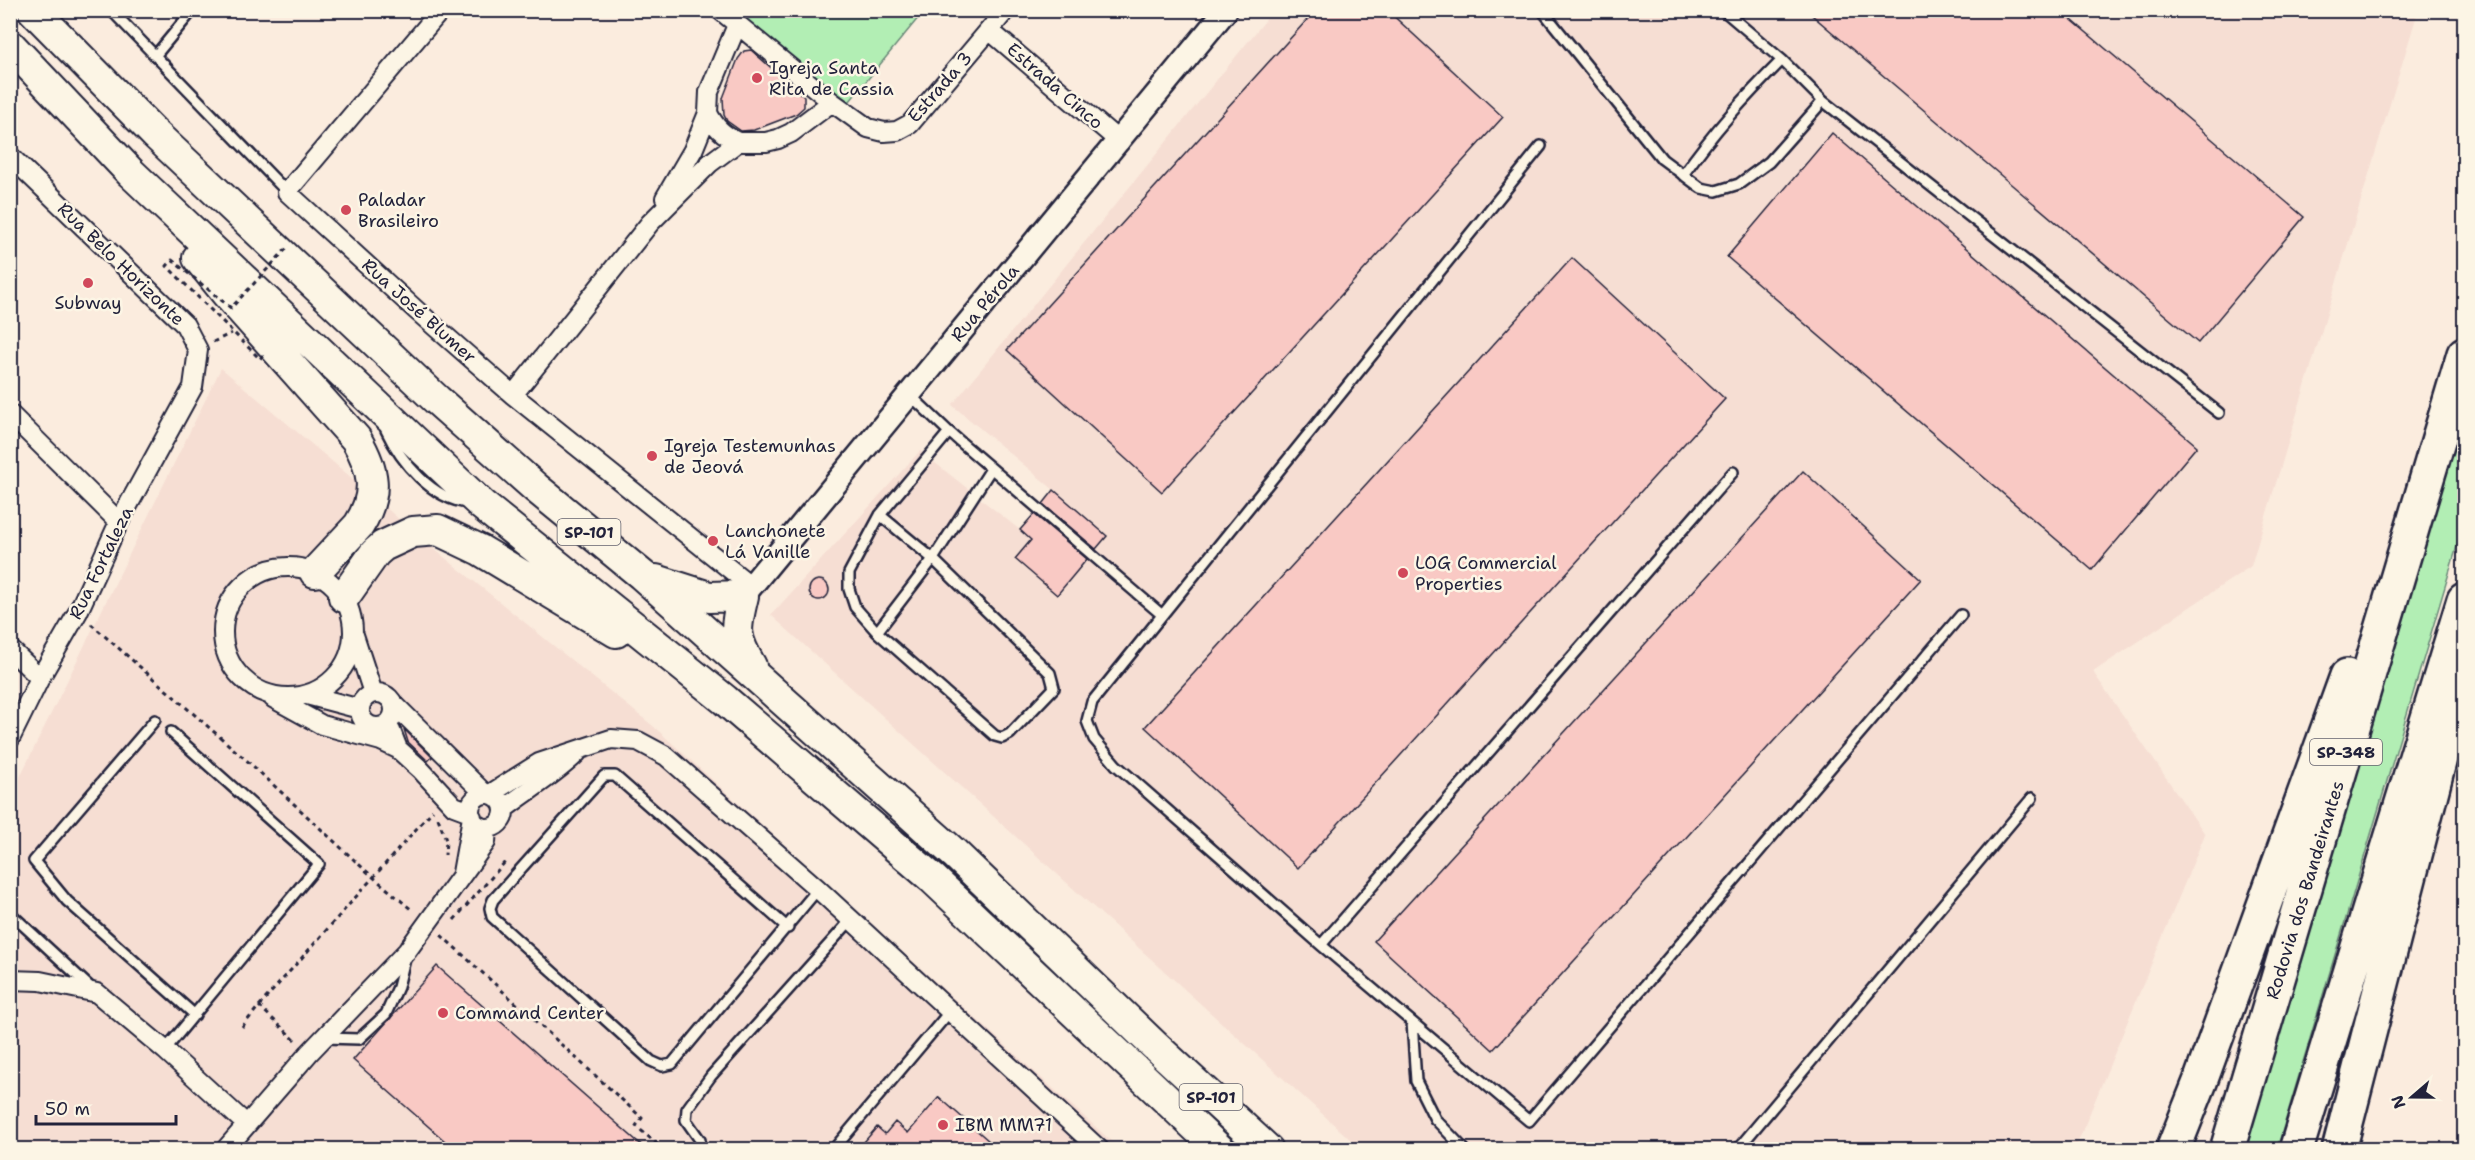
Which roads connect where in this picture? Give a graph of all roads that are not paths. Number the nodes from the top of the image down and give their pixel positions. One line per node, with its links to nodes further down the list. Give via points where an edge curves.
1 (33, 10): 39 (highway, SP-101, via 155,134 436,400)
2 (111, 10): 13 (lane, Rua José Blumer)
3 (193, 10): 13 (lane)
4 (441, 10): 24 (street)
5 (720, 10): 10 (street, Estrada 3)
6 (1006, 10): 11 (street, Estrada 3)
7 (1226, 10): 19 (street, Rua Pérola)
8 (1542, 10): 23 (lane, via 1662,159)
9 (1723, 10): 14 (lane)
10 (737, 25): 15 (street, Estrada 3); 17 (street, via 709,92)
11 (989, 30): 15 (street, Estrada 3, via 910,124 897,131 868,128); 19 (street, Estrada Cinco)
12 (10, 45): 22 (highway, SP-101)
13 (155, 56): 24 (lane, Rua José Blumer)
14 (1782, 60): 16 (lane); 23 (lane, via 1739,102)
15 (832, 102): 18 (street, via 778,139)
16 (1823, 102): 23 (lane, via 1769,162 1739,184 1716,191 1701,188); 30 (lane)
17 (708, 113): 18 (street, via 726,137); 25 (street, via 693,150)
18 (738, 142): 25 (street, via 690,181)
19 (1120, 142): 28 (street, Rua Pérola)
20 (1541, 146): 44 (lane)
21 (10, 156): 27 (street, Rua Belo Horizonte, via 185,325 198,350)
22 (131, 173): 38 (highway, via 228,294 356,439 370,463 372,495 365,516); 55 (highway, SP-101, via 482,505)
23 (1683, 175)
24 (287, 192): 29 (street, Rua José Blumer)
25 (650, 223): 29 (street)
26 (2464, 354): 40 (highway, Rodovia dos Bandeirantes / SP-348)
27 (193, 387): 36 (street, Rua Fortaleza)
28 (909, 394): 32 (lane); 41 (street, Rua Pérola)
29 (513, 395): 41 (street, Rua José Blumer)
30 (2219, 413)
31 (10, 414): 36 (street)
32 (950, 432): 33 (lane); 35 (lane)
33 (991, 469): 37 (lane); 44 (lane)
34 (1733, 472): 74 (lane)
35 (880, 515): 37 (lane); 48 (lane, via 849,573 855,607)
36 (120, 522): 50 (street, Rua Fortaleza, via 78,612)
37 (933, 559): 48 (lane); 48 (lane, via 1050,673 1054,688 1010,734 995,736)
38 (315, 572): 42 (street); 53 (street, via 294,566 273,568 238,589 227,607 222,628 233,668 248,684)
39 (642, 575): 41 (highway, via 709,597); 51 (highway, SP-101)
40 (2399, 579): 93 (highway, via 2368,612); 94 (highway, Rodovia dos Bandeirantes / SP-348)
41 (747, 591): 51 (highway, via 736,635 741,650)
42 (344, 597): 47 (street); 55 (highway, via 383,546 413,532 438,530 480,550)
43 (2464, 600): 95 (highway)
44 (1161, 614): 74 (lane, via 1092,702 1087,721 1094,739 1116,765)
45 (1961, 615): 80 (lane, via 1529,1122)
46 (2464, 623): 82 (highway, via 2463,662 2454,709)
47 (353, 631): 52 (street); 54 (street, via 349,656 340,672)
48 (877, 632)
49 (10, 650): 50 (street)
50 (40, 678): 61 (street, Rua Fortaleza)
51 (770, 688): 90 (highway, SP-101, via 956,854)
52 (373, 693): 56 (street, via 384,694); 57 (street, via 364,699)
53 (266, 694): 54 (street, via 287,698); 62 (street, via 322,725)
54 (308, 695): 57 (street)
55 (725, 700): 89 (highway, SP-101, via 932,878)
56 (392, 702): 59 (street, via 392,718); 64 (street)
57 (360, 709): 59 (street, via 363,720)
58 (155, 720): 79 (lane, via 34,861 67,901)
59 (378, 727): 62 (street, via 391,731)
60 (171, 732): 79 (lane, via 319,864)
61 (10, 739)
62 (398, 749): 67 (street, via 454,806)
63 (580, 750): 64 (street, via 539,764); 66 (street); 70 (street, via 611,739 638,741 666,756)
64 (488, 794): 66 (street, via 500,800); 67 (street, via 473,802)
65 (2032, 798): 92 (lane)
66 (504, 809): 68 (street, via 498,825)
67 (471, 815): 68 (street, via 478,825); 69 (street)
68 (487, 828): 69 (street, via 486,842)
69 (462, 874): 75 (street, via 434,930)
70 (818, 889): 72 (street); 73 (lane)
71 (10, 913): 77 (lane)
72 (850, 921): 78 (street); 85 (lane, via 711,1076 687,1109 686,1120)
73 (788, 928): 73 (lane, via 615,776 604,776 490,908 492,917 651,1061 662,1066 672,1064)
74 (1321, 945): 80 (lane)
75 (407, 951): 81 (street); 81 (lane, via 386,1014 359,1039)
76 (10, 980): 77 (street, via 40,981)
77 (97, 993): 83 (street)
78 (951, 1010): 87 (lane); 88 (street)
79 (195, 1016): 83 (lane)
80 (1412, 1022): 91 (lane, via 1416,1081 1435,1119)
81 (324, 1038): 84 (street)
82 (2365, 1048): 96 (highway); 97 (highway)
83 (165, 1050): 84 (street)
84 (246, 1124): 86 (street)
85 (700, 1140)
86 (225, 1149)
87 (833, 1149)
88 (1100, 1149)
89 (1220, 1149)
90 (1268, 1149)
91 (1465, 1149)
92 (1737, 1149)
93 (2173, 1149)
94 (2227, 1149)
95 (2296, 1149)
96 (2339, 1149)
97 (2364, 1149)

